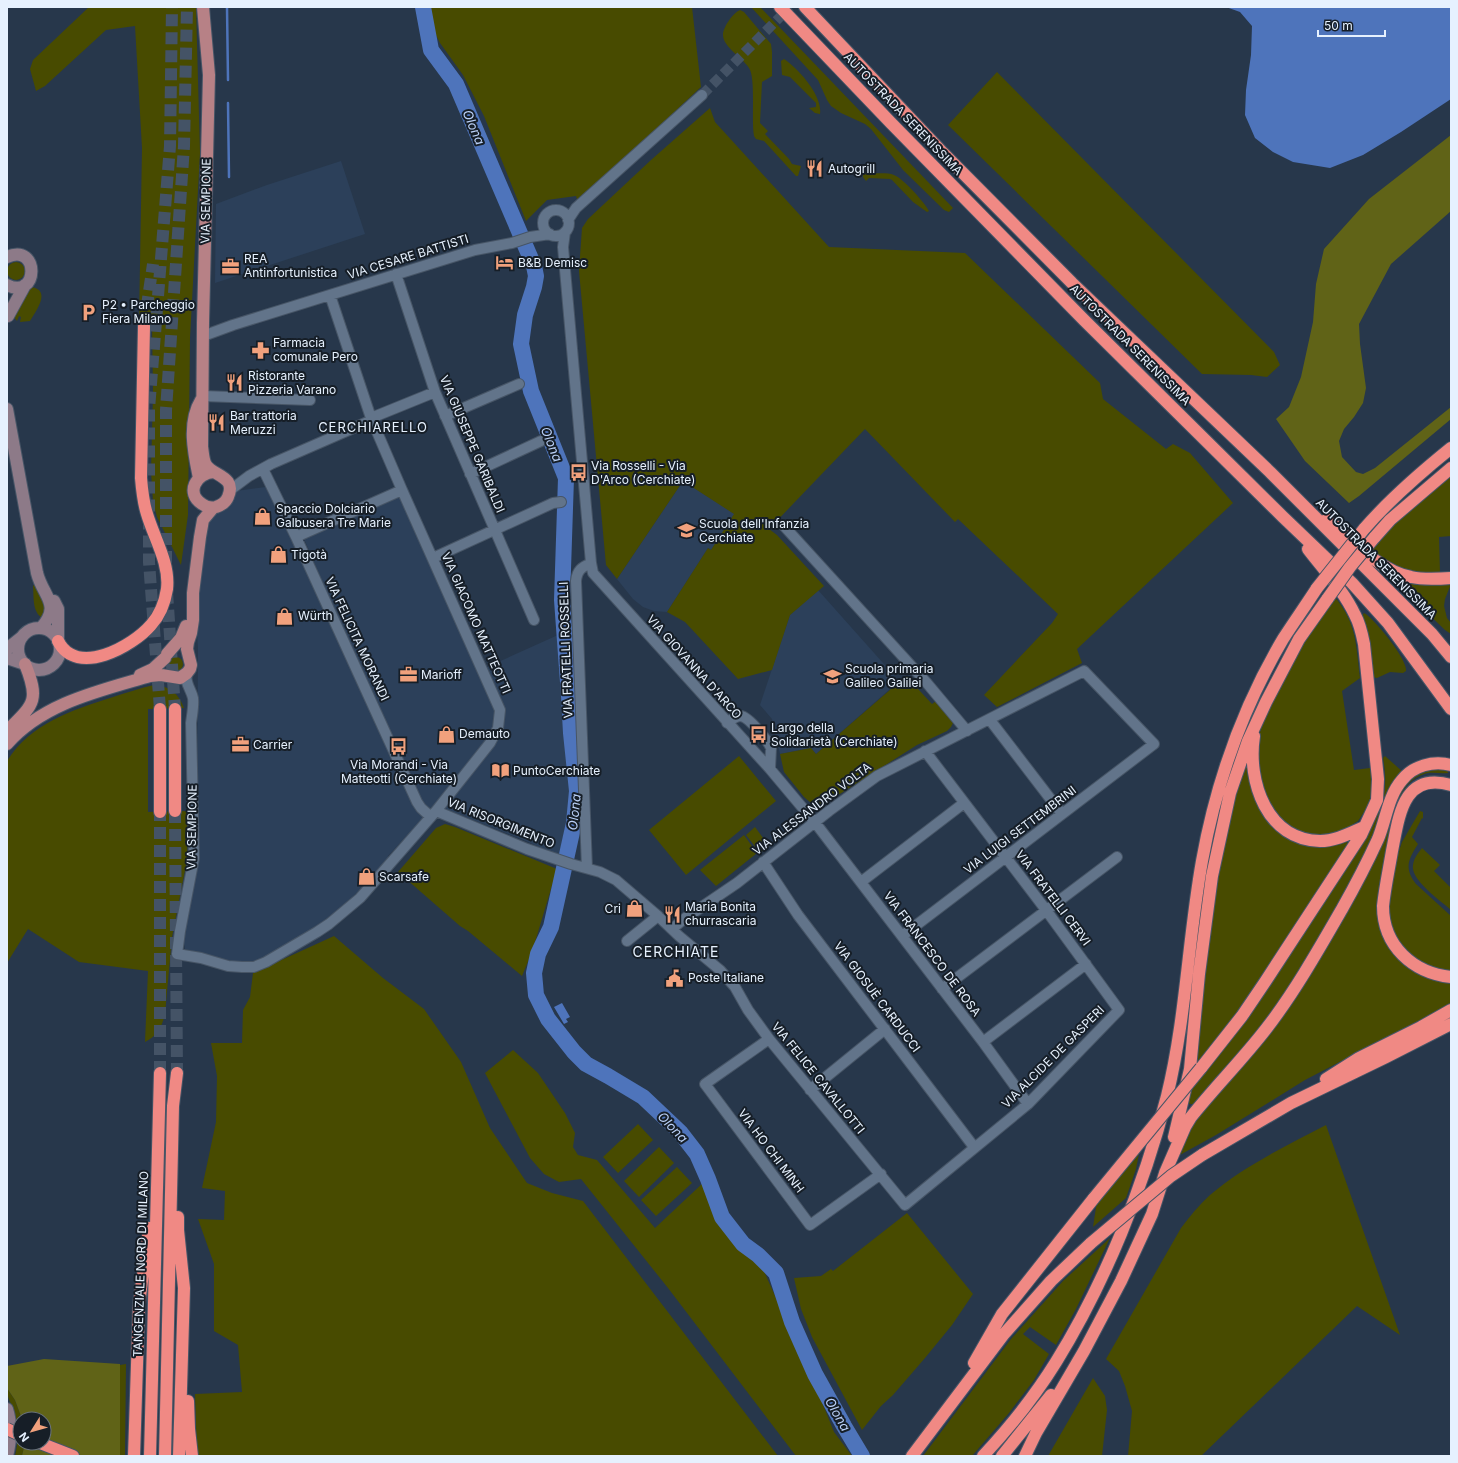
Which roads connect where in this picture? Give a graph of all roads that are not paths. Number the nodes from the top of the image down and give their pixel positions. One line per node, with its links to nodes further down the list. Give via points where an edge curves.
1 (203, 7): 18 (main road, VIA SEMPIONE, via 209,75)
2 (780, 7): 41 (highway, AUTOSTRADA SERENISSIMA, via 1084,320)
3 (804, 7): 31 (highway, AUTOSTRADA SERENISSIMA, via 1072,283)
4 (702, 95): 5 (street)
5 (566, 216): 6 (street, via 555,210 548,213); 7 (street, via 568,225)
6 (543, 224): 8 (street); 9 (street, VIA CESARE BATTISTI)
7 (565, 232): 8 (street); 10 (street)
8 (551, 235): 9 (street, VIA CESARE BATTISTI); 10 (street)
9 (530, 237): 12 (street, VIA CESARE BATTISTI, via 475,250)
10 (563, 248): 46 (street)
11 (7, 256): 13 (street, via 21,255 29,261 32,272)
12 (396, 274): 15 (street, VIA CESARE BATTISTI); 20 (street, VIA GIUSEPPE GARIBALDI)
13 (25, 285): 14 (street, via 17,288); 16 (street)
14 (8, 286): 16 (street, via 11,296)
15 (330, 295): 18 (street, VIA CESARE BATTISTI); 25 (street)
16 (7, 318)
17 (144, 326): 52 (highway, via 142,492 146,512 165,567 165,600 156,619 147,629 124,647 108,654 89,658 75,656 64,650)
18 (203, 336): 21 (main road, VIA SEMPIONE)
19 (520, 384): 24 (street)
20 (435, 392): 24 (street, VIA GIUSEPPE GARIBALDI); 25 (street)
21 (204, 396): 22 (street); 30 (main road, VIA SEMPIONE, via 202,447 204,462); 34 (main road, VIA SEMPIONE, via 195,409 193,426 195,462)
22 (310, 400)
23 (7, 409): 48 (street, via 37,573)
24 (445, 416): 32 (street, VIA GIUSEPPE GARIBALDI)
25 (372, 419): 29 (street); 36 (street)
26 (541, 441): 32 (street)
27 (1451, 448): 127 (highway, bridge, via 1413,479 1364,529 1318,588 1270,662 1244,719 1223,775 1208,831 1173,1066 1167,1096 1144,1171 1104,1271 1060,1356 1015,1419)
28 (1451, 468): 68 (highway, bridge, via 1394,516 1350,567 1310,622 1286,662)
29 (263, 469): 33 (street); 44 (street, VIA FELICITA MORANDI)
30 (214, 472): 34 (main road, via 203,474); 35 (main road)
31 (1270, 472): 47 (highway, via 1386,567 1410,577); 55 (highway, AUTOSTRADA SERENISSIMA, via 1432,634)
32 (470, 474): 43 (street, VIA GIUSEPPE GARIBALDI)
33 (249, 476): 35 (street); 37 (street)
34 (199, 478): 38 (main road, via 194,488)
35 (226, 479): 37 (main road)
36 (402, 490): 44 (street); 45 (street, VIA GIACOMO MATTEOTTI)
37 (229, 491): 40 (main road, via 224,503)
38 (197, 500): 40 (main road); 54 (main road, via 186,592 186,626 181,638)
39 (561, 502): 43 (street, via 553,503)
40 (213, 508): 57 (main road, VIA SEMPIONE, via 203,520 200,537 193,593 193,620 187,649)
41 (1283, 517): 64 (highway, AUTOSTRADA SERENISSIMA, via 1376,608); 83 (highway, via 1347,599 1356,615 1361,632 1378,778 1377,800)
42 (784, 526): 70 (street, via 926,682)
43 (496, 529): 45 (street); 49 (street, VIA GIUSEPPE GARIBALDI)
44 (296, 537): 80 (street, VIA FELICITA MORANDI, via 418,802 421,808)
45 (433, 558): 80 (street, VIA GIACOMO MATTEOTTI, via 500,710 498,728 490,743)
46 (591, 563): 67 (street, VIA GIOVANNA D'ARCO, via 596,578); 87 (street, VIA FRATELLI ROSSELLI, via 578,571 576,581)
47 (1451, 578)
48 (43, 588): 50 (street, via 51,607 48,619); 52 (street, via 55,601 58,609)
49 (534, 620)
50 (41, 628): 51 (street, via 30,630); 52 (street, via 51,632)
51 (22, 637): 53 (street); 58 (street, via 18,652)
52 (58, 641): 58 (street, via 58,657 49,667 37,669)
53 (7, 649)
54 (166, 656): 57 (main road, via 180,651); 60 (main road, via 165,671); 61 (main road, via 153,669)
55 (1451, 657)
56 (7, 658): 58 (street)
57 (190, 660): 59 (main road, VIA SEMPIONE, via 190,669)
58 (25, 664): 69 (main road, via 34,689 32,701 25,714)
59 (187, 673): 60 (main road, via 180,678); 66 (street, VIA SEMPIONE, via 186,680 192,693 193,704)
60 (172, 677): 61 (main road, via 156,675); 66 (street, VIA SEMPIONE, via 185,693)
61 (118, 686): 71 (main road, via 52,709 27,725)
62 (160, 708): 79 (highway)
63 (175, 709): 78 (highway)
64 (1451, 709)
65 (990, 720): 70 (street, VIA ALESSANDRO VOLTA); 72 (street, VIA ALESSANDRO VOLTA, via 1084,671); 81 (street)
66 (191, 723): 94 (street, VIA SEMPIONE, via 194,858)
67 (727, 723): 75 (street, VIA GIOVANNA D'ARCO); 75 (street, via 742,716 755,727 771,748)
68 (1255, 726): 83 (highway, via 1253,756 1256,785 1265,808 1282,827 1301,838 1321,841); 111 (highway, via 1237,771 1219,840 1199,974 1190,1069)
69 (7, 731)
70 (967, 731): 73 (street, VIA ALESSANDRO VOLTA)
71 (7, 744)
72 (1154, 744): 81 (street, VIA LUIGI SETTEMBRINI)
73 (926, 751): 77 (street, VIA FRATELLI CERVI); 82 (street, VIA ALESSANDRO VOLTA, via 877,776)
74 (1451, 765): 111 (highway, via 1440,763 1422,766 1398,785 1369,859 1338,916 1281,1009 1247,1053 1191,1117)
75 (770, 769): 82 (street, VIA GIOVANNA D'ARCO)
76 (1451, 785): 96 (highway, via 1426,783 1414,789 1404,801 1384,893 1383,911 1385,928 1403,956 1421,969)
77 (964, 803): 84 (street, VIA FRATELLI CERVI); 88 (street)
78 (175, 811)
79 (160, 812)
80 (434, 814): 87 (street, VIA RISORGIMENTO, via 548,857); 94 (street, VIA RISORGIMENTO, via 360,898 313,935 266,962 254,967 228,966)
81 (1062, 814): 84 (street, VIA LUIGI SETTEMBRINI)
82 (815, 822): 86 (street, VIA ALESSANDRO VOLTA); 88 (street, VIA FRANCESCO DE ROSA)
83 (1364, 827): 116 (highway, bridge, via 1242,1016 1002,1314)
84 (1006, 857): 89 (street, VIA FRATELLI CERVI); 92 (street, VIA LUIGI SETTEMBRINI)
85 (1117, 857): 89 (street)
86 (762, 862): 91 (street, VIA ALESSANDRO VOLTA); 100 (street, VIA GIOSUÈ CARDUCCI, via 798,915)
87 (587, 868): 90 (street, VIA RISORGIMENTO, via 616,880)
88 (861, 882): 92 (street, VIA FRANCESCO DE ROSA)
89 (1046, 910): 95 (street, VIA FRATELLI CERVI); 97 (street)
90 (658, 916): 91 (street, VIA FELICE CAVALLOTTI); 93 (street)
91 (672, 929): 101 (street, VIA FELICE CAVALLOTTI, via 715,965 734,987)
92 (902, 936): 97 (street, VIA FRANCESCO DE ROSA)
93 (627, 941)
94 (177, 954)
95 (1086, 964): 102 (street); 107 (street, VIA ALCIDE DE GASPERI, via 1119,1010)
96 (1451, 977)
97 (942, 989): 102 (street, VIA FRANCESCO DE ROSA)
98 (1451, 1010): 106 (highway, via 1358,1058)
99 (1451, 1024): 106 (highway)
100 (885, 1029): 105 (street); 109 (street, VIA GIOSUÈ CARDUCCI)
101 (769, 1039): 105 (street, VIA FELICE CAVALLOTTI); 112 (street, VIA HO CHI MINH, via 706,1084 810,1225)
102 (983, 1042): 107 (street, VIA FRANCESCO DE ROSA)
103 (160, 1073): 110 (highway, TANGENZIALE NORD DI MILANO)
104 (177, 1073): 108 (highway)
105 (810, 1090): 112 (street, VIA FELICE CAVALLOTTI)
106 (1291, 1103): 116 (highway, bridge, via 1171,1176 1091,1243 1051,1281 1004,1334)
107 (1028, 1104): 109 (street, VIA ALCIDE DE GASPERI)
108 (174, 1106): 114 (highway, via 180,1146 178,1230); 123 (highway)
109 (974, 1147): 113 (street, VIA ALCIDE DE GASPERI)
110 (158, 1148): 121 (highway, via 139,1304); 122 (highway, TANGENZIALE NORD DI MILANO)
111 (1165, 1173): 115 (highway, via 1152,1214 1138,1245)
112 (881, 1174): 113 (street, VIA FELICE CAVALLOTTI)
113 (905, 1204)
114 (184, 1302): 124 (highway); 125 (highway)
115 (1084, 1351): 128 (highway); 129 (highway)
116 (951, 1404): 126 (highway)
117 (7, 1409): 119 (street, via 11,1434)
118 (52, 1448): 120 (highway)
119 (7, 1456)
120 (73, 1456)
121 (134, 1456)
122 (150, 1456)
123 (165, 1456)
124 (179, 1456)
125 (192, 1456)
126 (912, 1456)
127 (983, 1456)
128 (1002, 1456)
129 (1025, 1456)

